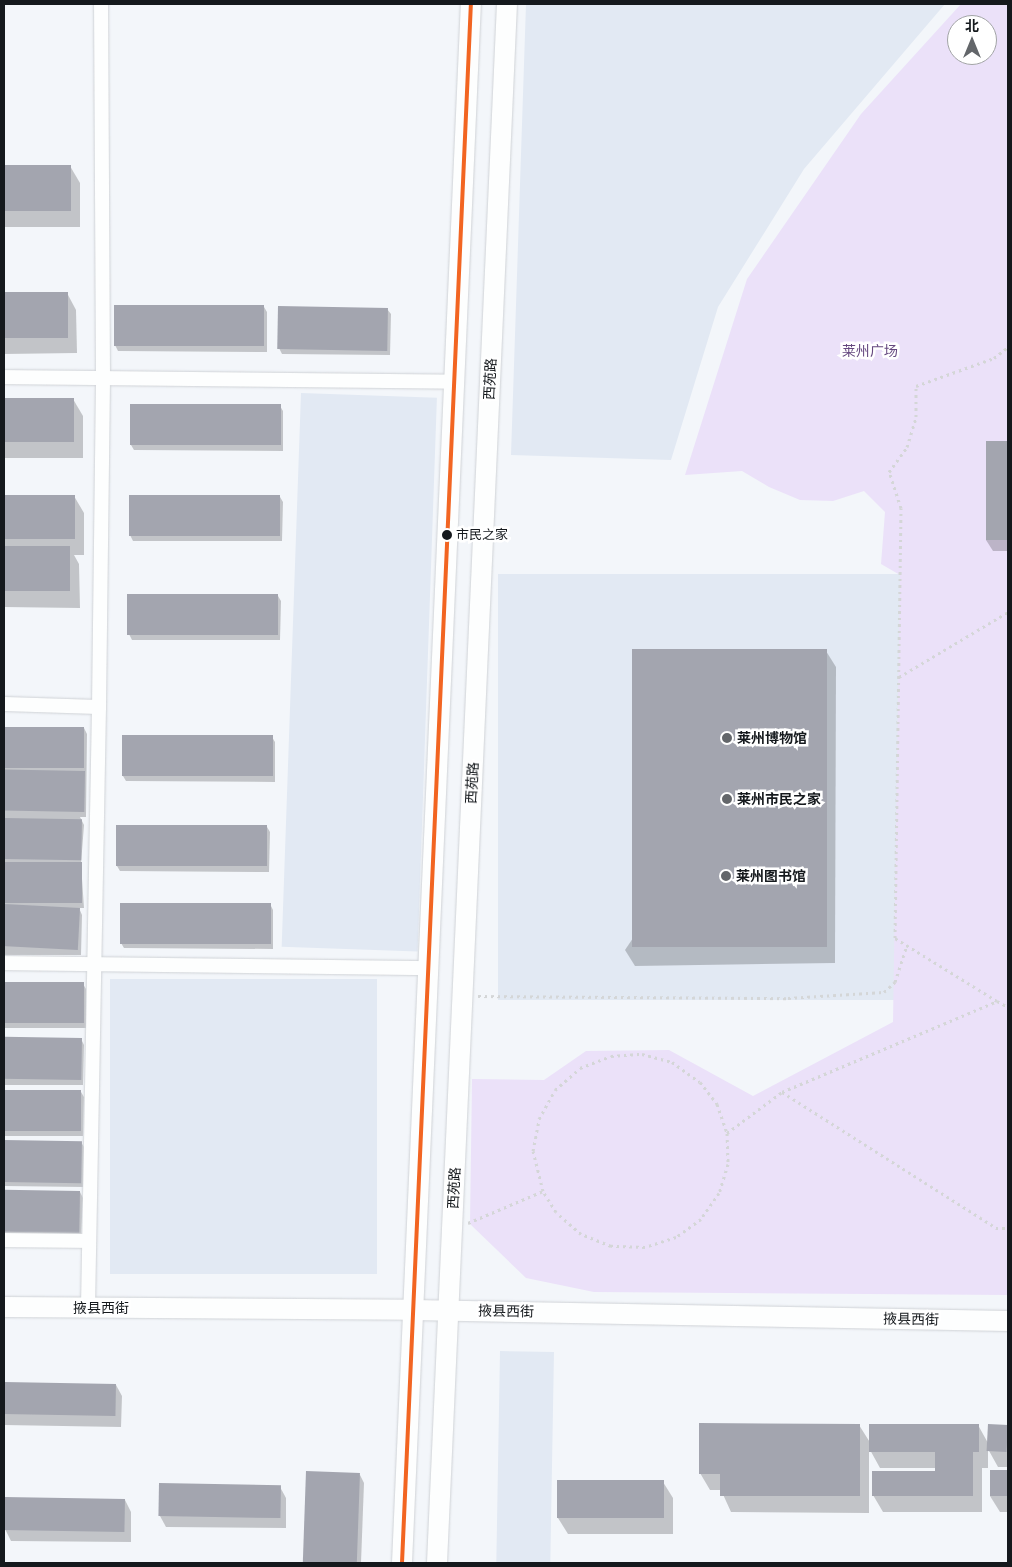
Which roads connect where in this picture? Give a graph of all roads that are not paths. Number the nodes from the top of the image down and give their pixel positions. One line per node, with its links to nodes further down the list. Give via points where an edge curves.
1 (101, 4): 5 (street)
2 (471, 4): 6 (main road)
3 (507, 4): 17 (main road, 西苑路)
4 (4, 377): 5 (street)
5 (103, 378): 6 (street); 8 (street)
6 (454, 382): 11 (main road)
7 (4, 704): 8 (street)
8 (99, 707): 10 (street)
9 (4, 963): 10 (street)
10 (94, 964): 11 (street); 13 (street)
11 (428, 968): 16 (main road)
12 (4, 1240): 13 (street)
13 (89, 1241): 15 (street)
14 (4, 1307): 15 (main road, 掖县西街)
15 (88, 1308): 16 (main road, 掖县西街)
16 (413, 1310): 17 (main road, 掖县西街); 19 (main road)
17 (448, 1310): 18 (main road, 掖县西街); 20 (main road, 西苑路)
18 (1008, 1321)
19 (402, 1563)
20 (438, 1563)

